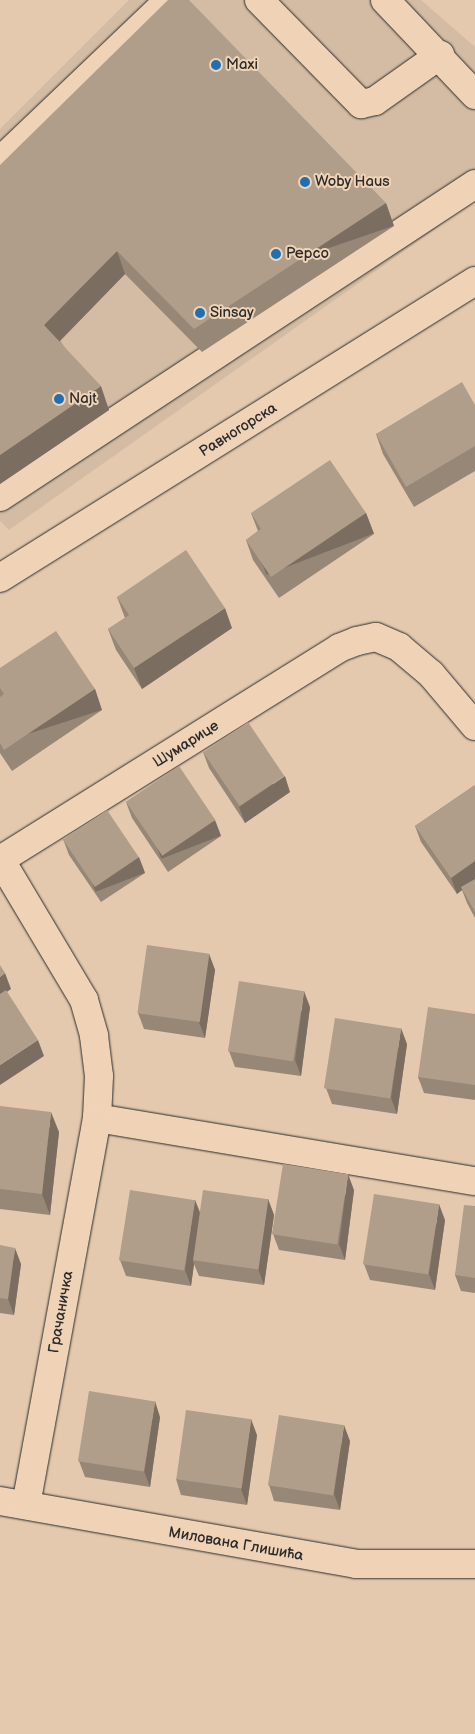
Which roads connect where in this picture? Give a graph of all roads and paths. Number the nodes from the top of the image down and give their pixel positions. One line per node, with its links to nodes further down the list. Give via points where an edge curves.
1 (169, 0): 6 (street)
2 (259, 0): 4 (street, via 361,104 375,101)
3 (385, 0): 4 (street)
4 (440, 55): 5 (street)
5 (475, 95)
6 (0, 161)
7 (475, 184): 9 (street)
8 (475, 281): 10 (street, Равногорска)
9 (0, 497)
10 (0, 578)
11 (475, 726): 12 (street, Шумарице, via 431,674 399,647 376,637 339,648)
12 (0, 859): 13 (street, Грачаничка, via 84,1000 94,1036 99,1076)
13 (96, 1118): 14 (street); 15 (street, Грачаничка)
14 (475, 1181)
15 (13, 1503): 16 (street, Милована Глишића, via 198,1539 356,1564)
16 (475, 1564)

